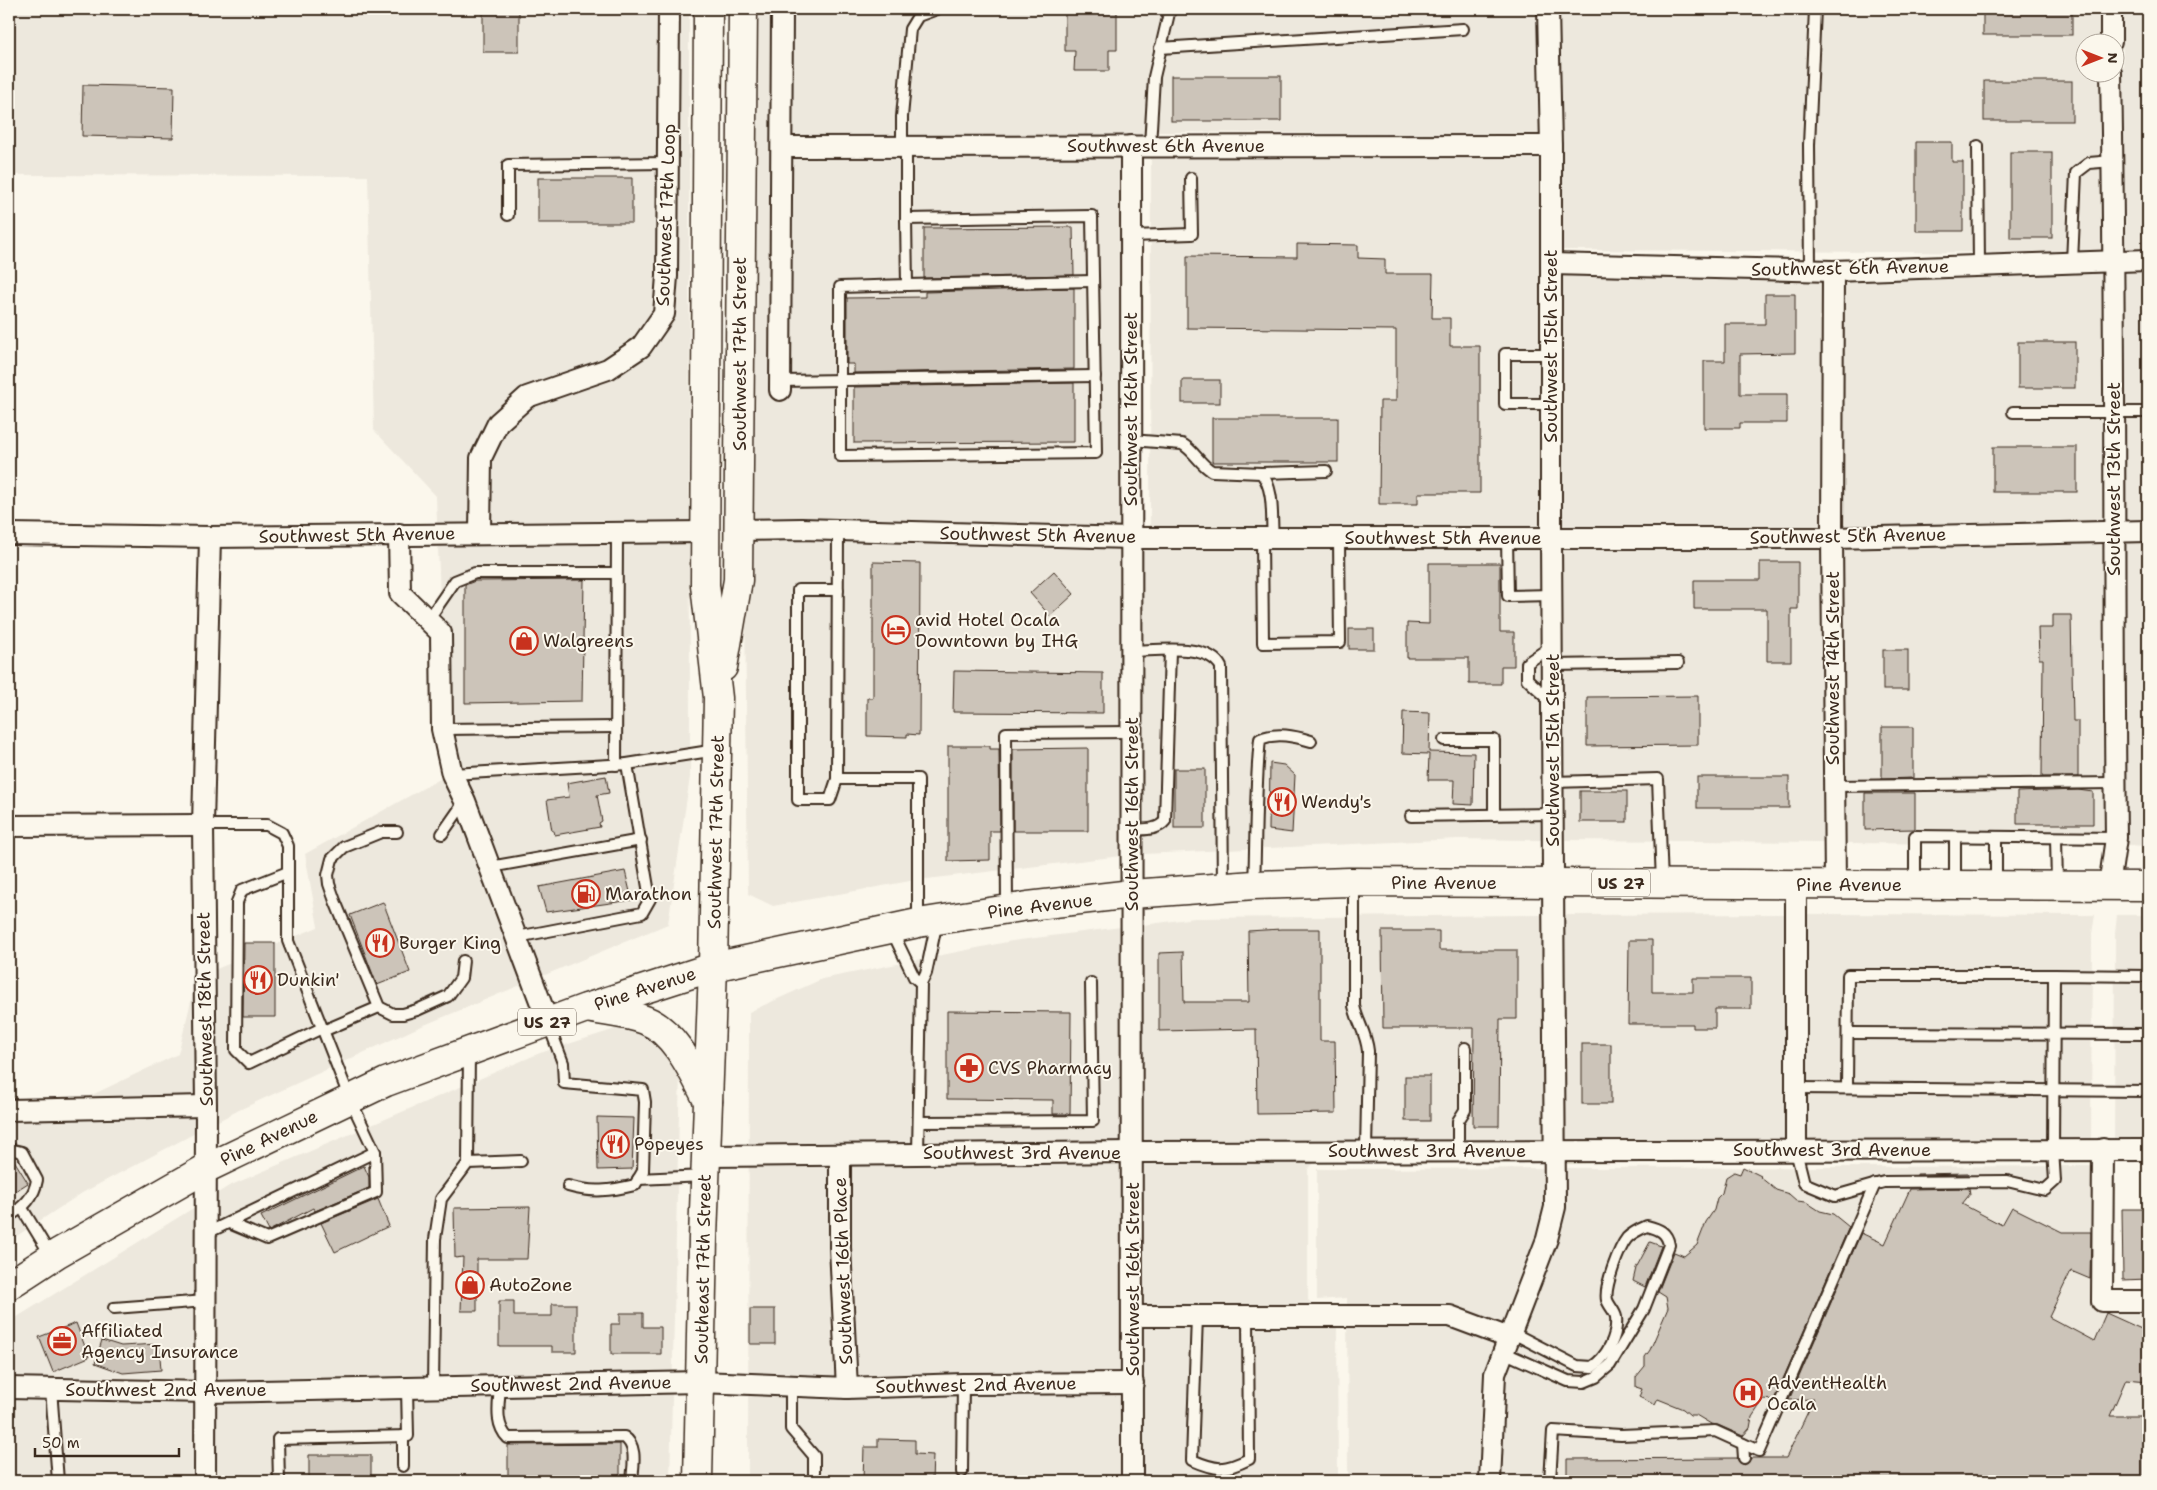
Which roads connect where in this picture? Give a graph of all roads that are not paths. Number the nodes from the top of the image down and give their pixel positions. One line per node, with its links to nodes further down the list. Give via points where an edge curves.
1 (669, 9): 20 (street, Southwest 17th Loop)
2 (708, 9): 50 (main road, Southwest 17th Street)
3 (743, 9): 45 (main road, Southwest 17th Street)
4 (782, 9): 17 (street)
5 (937, 9): 18 (lane, via 918,16 910,29 902,117)
6 (1170, 9): 12 (lane)
7 (1548, 9): 15 (street, Southwest 15th Street)
8 (1815, 9): 30 (lane, via 1809,145)
9 (2111, 9): 11 (street)
10 (1463, 28): 12 (lane)
11 (2111, 32)
12 (1160, 48): 14 (lane)
13 (2111, 82): 19 (street, Southwest 13th Street)
14 (1140, 146): 15 (street, Southwest 6th Avenue); 18 (street, Southwest 6th Avenue); 24 (street, Southwest 16th Street)
15 (1551, 146): 28 (street, Southwest 15th Street)
16 (1978, 146): 29 (lane)
17 (782, 147): 18 (street, Southwest 6th Avenue); 37 (street)
18 (904, 147): 23 (lane)
19 (2113, 161): 26 (street, Southwest 13th Street); 27 (lane, via 2088,163 2076,173)
20 (668, 163): 22 (lane, via 508,165); 51 (street, Southwest 17th Loop, via 664,314 641,346 608,369 527,397 498,423 481,458)
21 (1192, 178): 24 (lane, via 1192,234)
22 (508, 214)
23 (906, 219): 32 (lane, via 1092,216); 33 (lane)
24 (1131, 236): 42 (street, Southwest 16th Street)
25 (2148, 260): 26 (street, Southwest 6th Avenue)
26 (2114, 261): 27 (street, Southwest 6th Avenue); 40 (street, Southwest 13th Street)
27 (2072, 262): 29 (street, Southwest 6th Avenue)
28 (1551, 264): 30 (street, Southwest 6th Avenue); 34 (street, Southwest 15th Street)
29 (1979, 266): 31 (street, Southwest 6th Avenue)
30 (1810, 270): 31 (street, Southwest 6th Avenue)
31 (1833, 271): 60 (street, Southwest 14th Street)
32 (1093, 281): 33 (lane); 35 (lane)
33 (907, 285): 36 (lane, via 840,287)
34 (1551, 354): 38 (street, Southwest 15th Street); 38 (lane, via 1505,354 1505,404)
35 (1095, 376): 36 (lane); 36 (lane, via 1096,453 840,456)
36 (839, 380): 37 (lane)
37 (780, 385)
38 (1551, 404): 59 (street, Southwest 15th Street)
39 (2013, 412): 40 (lane)
40 (2114, 412): 41 (lane); 47 (street, Southwest 13th Street)
41 (2148, 412)
42 (1131, 440): 44 (lane, via 1182,444 1212,471); 55 (street, Southwest 16th Street)
43 (1326, 471): 44 (lane)
44 (1261, 473): 56 (lane, via 1268,480 1270,490)
45 (739, 530): 46 (street, Southwest 5th Avenue); 69 (main road, Southwest 17th Street, via 738,580)
46 (838, 530): 55 (street, Southwest 5th Avenue); 62 (lane)
47 (2113, 531): 48 (street, Southwest 5th Avenue); 60 (street, Southwest 5th Avenue); 80 (street, Southwest 13th Street)
48 (2148, 531)
49 (616, 532): 50 (street, Southwest 5th Avenue); 51 (street, Southwest 5th Avenue); 61 (lane)
50 (705, 532): 69 (main road, Southwest 17th Street, via 706,585)
51 (480, 533): 53 (street, Southwest 5th Avenue)
52 (9, 534): 54 (street, Southwest 5th Avenue)
53 (399, 534): 54 (street, Southwest 5th Avenue); 64 (street, via 400,593)
54 (210, 537): 86 (street, Southwest 18th Street)
55 (1131, 538): 56 (street, Southwest 5th Avenue); 66 (street, Southwest 16th Street)
56 (1267, 538): 57 (street, Southwest 5th Avenue); 57 (lane, via 1263,643 1340,642)
57 (1339, 538): 58 (street, Southwest 5th Avenue)
58 (1507, 538): 59 (street, Southwest 5th Avenue); 63 (lane, via 1508,596)
59 (1551, 538): 60 (street, Southwest 5th Avenue); 63 (street, Southwest 15th Street)
60 (1832, 538): 81 (street, Southwest 14th Street)
61 (616, 573): 64 (lane, via 475,573 455,582); 70 (lane)
62 (838, 590): 78 (lane); 78 (lane, via 798,590 798,800 830,800)
63 (1552, 595): 67 (street, Southwest 15th Street)
64 (428, 620): 71 (street, via 441,634)
65 (1170, 650): 66 (lane); 88 (lane, via 1165,821 1162,826); 110 (lane, via 1209,654 1221,667)
66 (1132, 651): 72 (street, Southwest 16th Street)
67 (1552, 655): 68 (lane); 79 (street, Southwest 15th Street)
68 (1678, 663)
69 (718, 698): 75 (main road, Southwest 17th Street)
70 (616, 727): 71 (lane); 76 (lane)
71 (442, 729): 77 (street)
72 (1132, 732): 88 (street, Southwest 16th Street); 112 (lane, via 1006,733)
73 (1444, 740): 84 (lane, via 1494,740)
74 (1311, 741): 102 (lane, via 1270,734 1260,739)
75 (717, 750): 76 (lane); 117 (main road, Southwest 17th Street)
76 (622, 765): 77 (lane); 95 (lane)
77 (452, 774): 82 (street)
78 (837, 780): 113 (lane, via 918,780)
79 (1553, 782): 83 (street, Southwest 15th Street); 100 (lane, via 1658,779)
80 (2115, 783): 81 (lane); 94 (street, Southwest 13th Street)
81 (1834, 786): 103 (street, Southwest 14th Street)
82 (465, 801): 90 (lane); 96 (street)
83 (1554, 814): 84 (lane); 99 (street, Southwest 15th Street)
84 (1494, 815): 85 (lane)
85 (1411, 816)
86 (203, 825): 87 (street); 97 (lane, via 267,825 282,833 288,846); 137 (street, Southwest 18th Street)
87 (9, 826)
88 (1132, 830): 111 (street, Southwest 16th Street)
89 (397, 832): 122 (lane, via 381,832 344,848 332,859 328,875)
90 (442, 834)
91 (1955, 836): 92 (lane); 104 (lane, via 1915,836); 105 (lane)
92 (1996, 837): 93 (lane); 106 (lane)
93 (2056, 838): 94 (lane); 107 (lane)
94 (2116, 838): 108 (street, Southwest 13th Street)
95 (641, 840): 96 (lane); 115 (lane, via 650,899 642,914)
96 (490, 867): 115 (street)
97 (288, 872): 125 (lane, via 288,941); 125 (lane, via 242,890 237,902 236,1050 249,1063)
98 (1354, 882): 99 (main road, Pine Avenue / US 27); 102 (main road, Pine Avenue / US 27); 144 (lane, via 1354,1006 1357,1020 1366,1035 1368,1051)
99 (1554, 883): 100 (main road, Pine Avenue / US 27); 146 (street, Southwest 15th Street)
100 (1662, 884): 101 (main road, Pine Avenue / US 27)
101 (1796, 884): 103 (main road, Pine Avenue / US 27); 131 (street)
102 (1254, 885): 110 (main road, Pine Avenue / US 27)
103 (1834, 885): 104 (main road, Pine Avenue / US 27)
104 (1914, 885): 105 (main road, Pine Avenue / US 27)
105 (1955, 885): 106 (main road, Pine Avenue / US 27)
106 (1996, 886): 107 (main road, Pine Avenue / US 27)
107 (2057, 886): 108 (main road, Pine Avenue / US 27)
108 (2109, 886): 109 (main road, Pine Avenue / US 27)
109 (2148, 886)
110 (1223, 888): 111 (main road, Pine Avenue / US 27)
111 (1132, 894): 112 (main road, Pine Avenue / US 27); 149 (street, Southwest 16th Street)
112 (1007, 909): 113 (main road, Pine Avenue / US 27)
113 (927, 921): 114 (main road, Pine Avenue / US 27); 120 (lane, via 926,973)
114 (891, 928): 117 (main road, Pine Avenue / US 27); 120 (lane, via 914,977)
115 (517, 937): 124 (street)
116 (463, 961): 122 (lane, via 461,978 448,996 403,1014 393,1014)
117 (713, 967): 123 (main road, Pine Avenue / US 27); 136 (main road, Southeast 17th Street)
118 (2054, 975): 119 (lane); 126 (lane, via 1848,975); 128 (lane)
119 (2148, 976)
120 (921, 982): 139 (lane)
121 (1091, 983): 139 (lane, via 1093,1121)
122 (379, 1007): 125 (lane)
123 (586, 1008): 124 (main road, Pine Avenue / US 27); 136 (main road, via 646,1020 666,1035 683,1054)
124 (548, 1022): 130 (main road, Pine Avenue / US 27); 156 (lane, via 563,1062 564,1083 643,1090 643,1171)
125 (323, 1030): 135 (lane)
126 (1848, 1033): 128 (lane); 132 (lane)
127 (2148, 1034): 128 (lane)
128 (2054, 1035): 133 (lane)
129 (1464, 1048): 145 (lane, via 1464,1110 1458,1121)
130 (469, 1051): 135 (main road, Pine Avenue / US 27); 153 (lane)
131 (1795, 1088): 132 (lane); 147 (street)
132 (1847, 1088): 133 (lane)
133 (2054, 1090): 134 (lane); 142 (lane)
134 (2148, 1091)
135 (350, 1099): 148 (lane); 155 (main road, Pine Avenue / US 27)
136 (708, 1101): 154 (main road, Southeast 17th Street)
137 (206, 1106): 138 (street); 155 (street, Southwest 18th Street)
138 (9, 1110)
139 (919, 1122): 151 (lane)
140 (9, 1149): 159 (lane, via 22,1152 38,1180)
141 (2102, 1149): 142 (street, Southwest 3rd Avenue); 143 (street, Southwest 3rd Avenue); 165 (street, via 2102,1301)
142 (2053, 1150): 147 (street, Southwest 3rd Avenue); 157 (lane, via 2055,1181 2044,1190 2007,1181)
143 (2148, 1150)
144 (1366, 1151): 145 (street, Southwest 3rd Avenue); 149 (street, Southwest 3rd Avenue)
145 (1458, 1151): 146 (street, Southwest 3rd Avenue)
146 (1555, 1151): 147 (street, Southwest 3rd Avenue); 171 (street, Southwest 15th Street, via 1552,1224)
147 (1796, 1151): 157 (lane, via 1804,1183 1834,1196)
148 (375, 1152): 161 (lane); 161 (lane, via 376,1192 267,1239)
149 (1132, 1152): 151 (street, Southwest 3rd Avenue); 169 (street, Southwest 16th Street)
150 (840, 1154): 151 (street, Southwest 3rd Avenue); 154 (street, Southwest 3rd Avenue); 180 (street, Southwest 16th Place, via 840,1247)
151 (918, 1154)
152 (521, 1161): 153 (lane)
153 (468, 1163): 177 (lane, via 441,1199 435,1239)
154 (705, 1166): 156 (lane); 172 (main road, Southeast 17th Street)
155 (205, 1169): 162 (street, Southwest 18th Street); 163 (main road, Pine Avenue / US 27)
156 (638, 1179): 158 (lane, via 635,1185 615,1190 587,1192)
157 (1875, 1184): 184 (lane, via 1759,1451)
158 (568, 1186)
159 (22, 1208): 160 (lane); 163 (lane)
160 (9, 1216)
161 (229, 1223): 162 (lane)
162 (205, 1234): 166 (street, Southwest 18th Street)
163 (52, 1257): 164 (main road, Pine Avenue / US 27)
164 (9, 1285)
165 (2148, 1300)
166 (206, 1301): 167 (lane); 182 (street, Southwest 18th Street)
167 (114, 1308)
168 (1248, 1315): 170 (street); 170 (lane, via 1250,1459 1235,1466 1212,1469 1192,1460); 171 (street, via 1450,1316)
169 (1132, 1316): 170 (street); 173 (street, Southwest 16th Street)
170 (1196, 1316)
171 (1508, 1340): 171 (lane, via 1568,1381 1584,1382 1596,1377 1610,1365 1644,1309 1668,1245 1668,1237 1660,1229 1647,1226 1627,1238 1621,1248 1607,1286 1607,1300 1616,1316 1615,1330 1603,1360 1592,1367 1577,1366); 195 (street, Southwest 15th Street, via 1495,1374)
172 (700, 1382): 175 (street, Southwest 2nd Avenue); 176 (street, Southwest 2nd Avenue); 192 (main road, Southeast 17th Street)
173 (1133, 1383): 174 (street, Southwest 2nd Avenue); 194 (street, Southwest 16th Street)
174 (963, 1384): 180 (street, Southwest 2nd Avenue); 187 (lane)
175 (791, 1385): 180 (street, Southwest 2nd Avenue); 193 (lane, via 791,1429 814,1456)
176 (500, 1386): 177 (street, Southwest 2nd Avenue); 191 (lane, via 498,1422 508,1438 624,1437 633,1448)
177 (433, 1387): 179 (street, Southwest 2nd Avenue)
178 (9, 1388): 181 (street, Southwest 2nd Avenue)
179 (408, 1388): 182 (street, Southwest 2nd Avenue); 183 (lane, via 408,1436)
180 (847, 1388)
181 (51, 1389): 182 (street, Southwest 2nd Avenue); 188 (lane)
182 (207, 1392): 189 (street, Southwest 18th Street)
183 (403, 1436): 186 (lane); 190 (lane, via 278,1439)
184 (1743, 1444): 185 (lane); 196 (lane, via 1715,1431 1621,1435 1552,1431)
185 (1744, 1458)
186 (403, 1466)
187 (962, 1472)
188 (58, 1481)
189 (205, 1481)
190 (278, 1481)
191 (632, 1481)
192 (698, 1481)
193 (814, 1481)
194 (1132, 1481)
195 (1490, 1481)
196 (1550, 1481)

